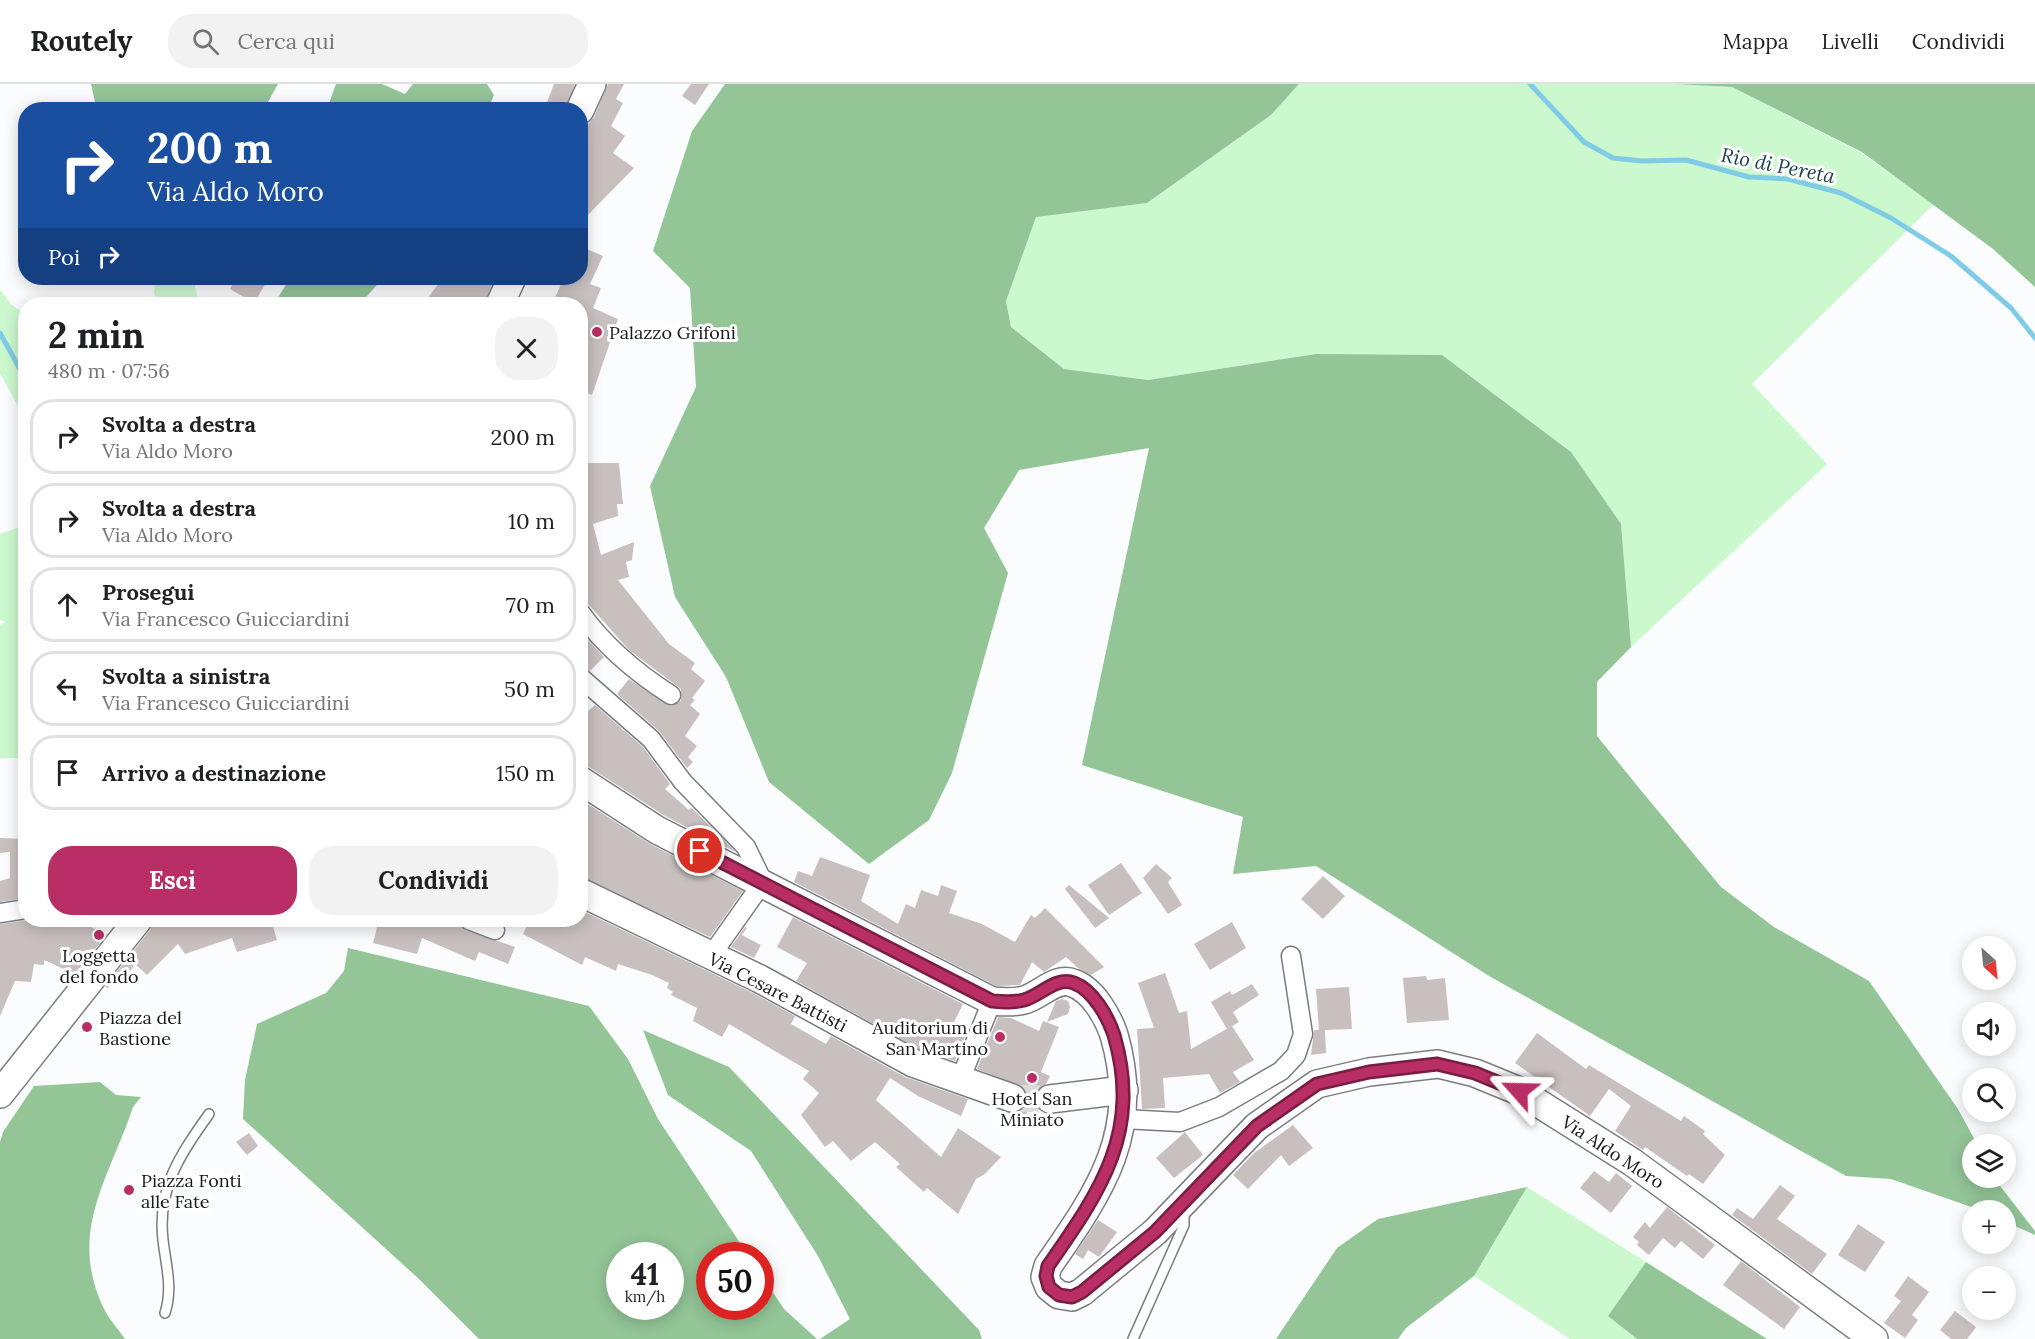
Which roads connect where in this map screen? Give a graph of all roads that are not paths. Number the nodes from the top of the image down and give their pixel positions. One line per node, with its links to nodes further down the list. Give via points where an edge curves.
1 (592, 84): 2 (main road)
2 (584, 102)
3 (588, 623): 5 (street, via 611,650)
4 (588, 684): 7 (street, via 651,739 683,782 746,847)
5 (671, 695)
6 (588, 785): 7 (main road, via 657,830)
7 (763, 882): 15 (street); 16 (main road)
8 (588, 896): 15 (main road, Via Cesare Battisti)
9 (18, 910): 10 (street)
10 (0, 913)
11 (131, 927): 19 (main road)
12 (487, 927): 13 (street)
13 (495, 930)
14 (1291, 956): 23 (street, via 1303,1035 1296,1055 1281,1071 1219,1107 1180,1122)
15 (710, 957): 17 (main road, Via Cesare Battisti, via 760,979 913,1063)
16 (992, 1001): 17 (street); 18 (main road, Via Aldo Moro, via 1026,1000 1061,982 1084,988 1109,1020 1119,1051)
17 (960, 1080): 20 (main road, Via Cesare Battisti)
18 (1124, 1090): 21 (main road); 23 (main road, Via Aldo Moro)
19 (0, 1094)
20 (1012, 1098)
21 (1050, 1099)
22 (209, 1114): 25 (lane, via 175,1166 161,1210 170,1296)
23 (1124, 1119): 24 (main road, Via Aldo Moro, via 1103,1181 1048,1266 1049,1287 1065,1296 1082,1292 1147,1239)
24 (1185, 1201): 26 (lane, via 1184,1225); 27 (main road, Via Aldo Moro, via 1257,1126 1317,1084 1420,1064 1457,1067 1519,1091 1632,1162)
25 (165, 1313)
26 (1133, 1339)
27 (1874, 1339)

